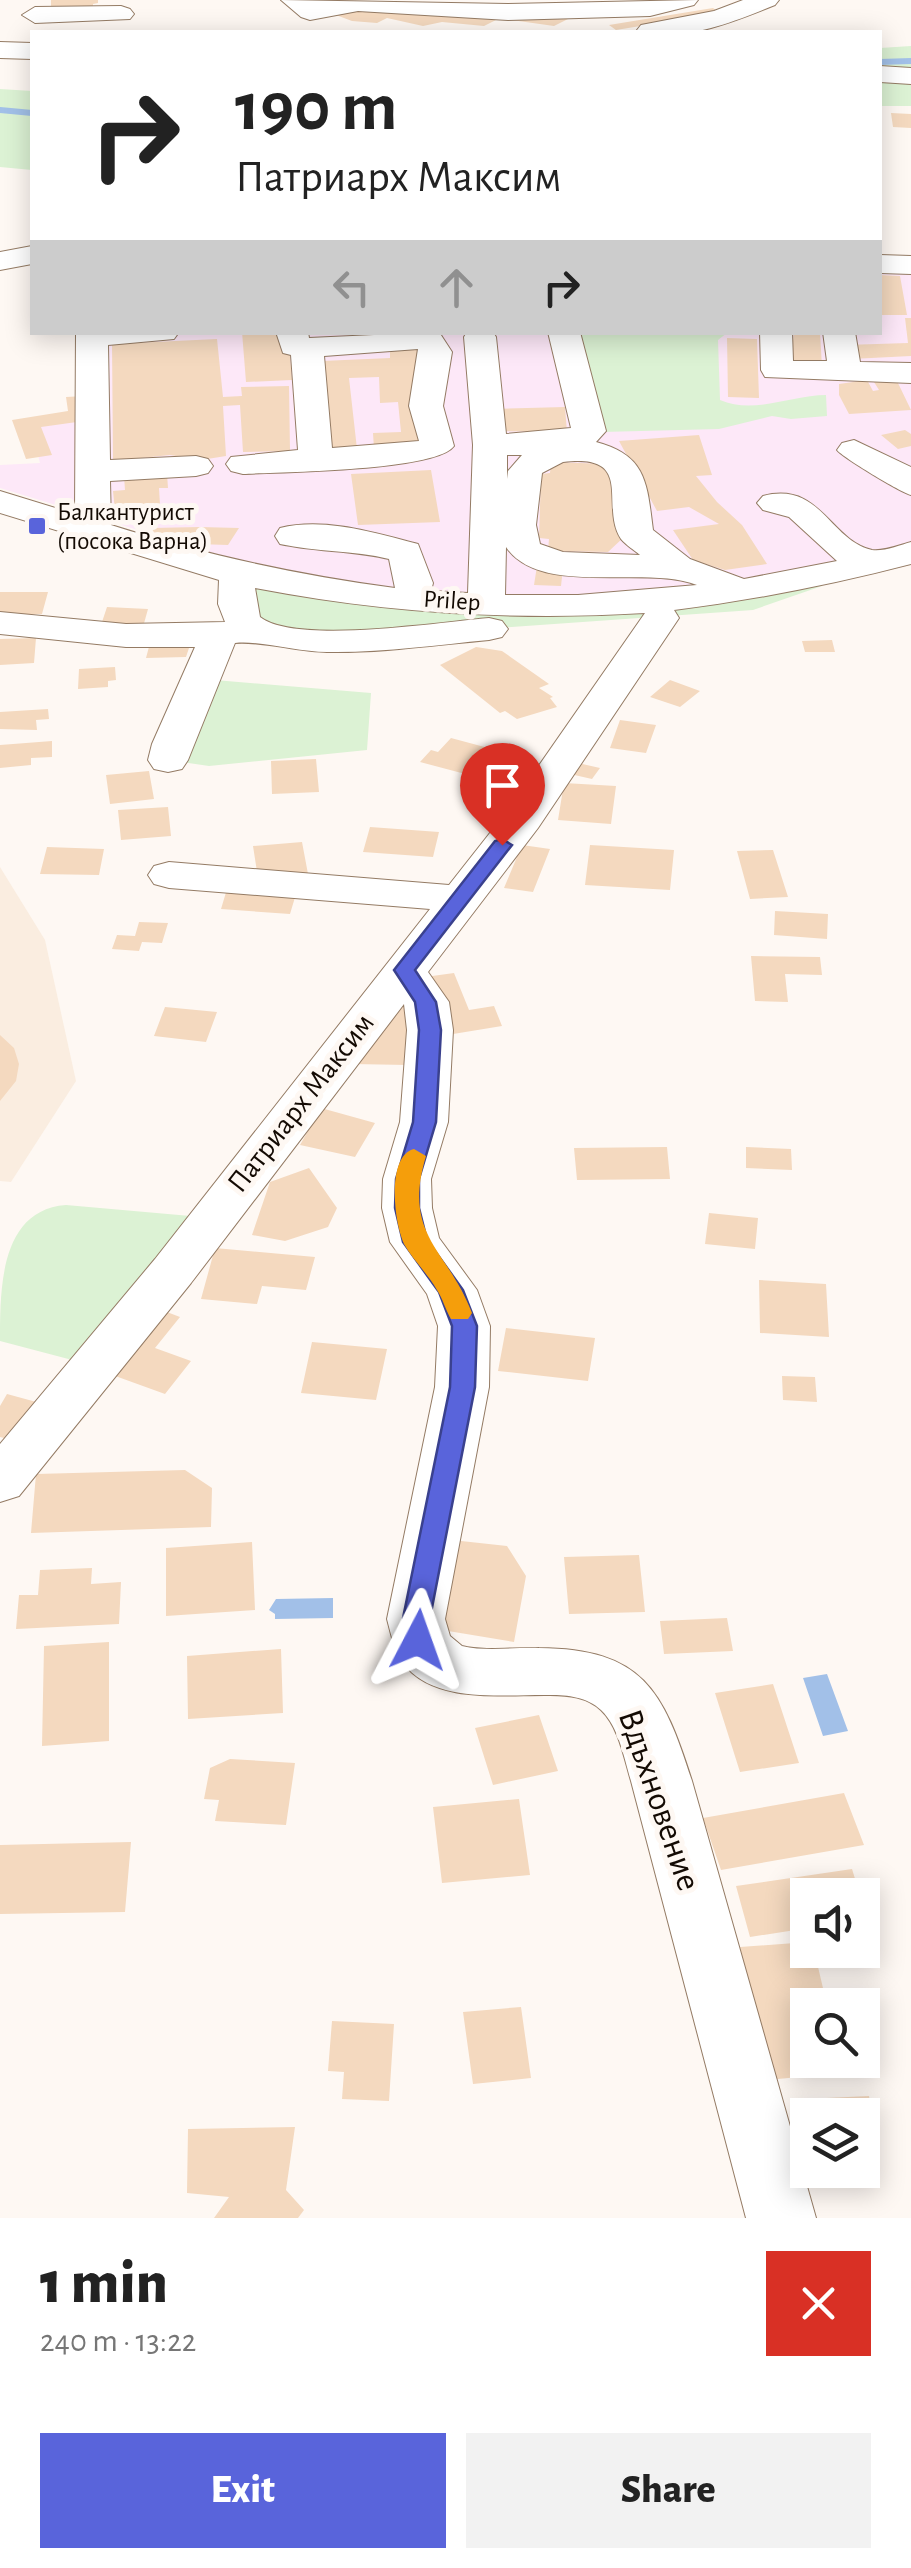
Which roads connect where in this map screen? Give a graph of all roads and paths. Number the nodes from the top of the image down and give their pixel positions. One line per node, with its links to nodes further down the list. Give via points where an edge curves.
1 (685, 0): 3 (street, via 650,8 508,12)
2 (766, 0): 7 (street, via 720,18)
3 (311, 4): 6 (street, via 320,27)
4 (35, 15): 5 (street)
5 (124, 16)
6 (328, 30)
7 (644, 30)
8 (0, 50): 9 (street)
9 (30, 52)
10 (882, 74): 11 (street)
11 (911, 76)
12 (0, 238): 13 (street)
13 (30, 239)
14 (30, 256): 15 (street)
15 (0, 261)
16 (882, 264): 17 (street)
17 (911, 265)
18 (93, 335): 31 (street)
19 (565, 335): 26 (street, via 588,431 572,440)
20 (776, 335): 25 (street, via 778,370)
21 (839, 335): 25 (street)
22 (480, 337): 26 (street)
23 (300, 340): 28 (street); 28 (street, via 413,338 428,340 436,352 426,406 437,446)
24 (911, 373): 25 (street)
25 (845, 374)
26 (490, 445): 45 (street)
27 (854, 450): 32 (street)
28 (303, 460): 29 (street); 36 (street)
29 (243, 464)
30 (196, 466): 31 (street)
31 (95, 472): 35 (street)
32 (911, 485)
33 (0, 502): 35 (street, Prilep)
34 (775, 503): 38 (street, via 801,509 846,552)
35 (93, 530): 41 (street, Prilep)
36 (293, 536): 42 (street); 44 (street, via 405,552 415,583)
37 (911, 553): 38 (street, Prilep)
38 (875, 564): 40 (street, Prilep)
39 (676, 566): 39 (street, via 636,534 616,460 584,452 531,462 519,540 528,553 587,565); 43 (street)
40 (838, 573): 43 (street, Prilep); 46 (street, via 822,586 753,610)
41 (238, 574): 42 (street, Prilep); 48 (street)
42 (289, 583): 44 (street, Prilep)
43 (744, 591): 45 (street, Prilep, via 564,606)
44 (410, 598): 45 (street, Prilep)
45 (486, 604)
46 (660, 618): 48 (street, via 356,641); 51 (street, Патриарх Максим, via 568,758)
47 (0, 623): 48 (street)
48 (235, 633): 49 (street, via 176,724)
49 (168, 760)
50 (169, 875): 51 (street)
51 (460, 899): 52 (street, Патриарх Максим)
52 (404, 970): 53 (street, Патриарх Максим, via 173,1271); 54 (street, Вдъхновение, via 426,1002 430,1030 424,1122 407,1179 407,1208 415,1242 451,1290 464,1326 462,1387 416,1618 418,1640 433,1661 462,1672 570,1669 608,1680 635,1704)
53 (0, 1482)
54 (781, 2218)

